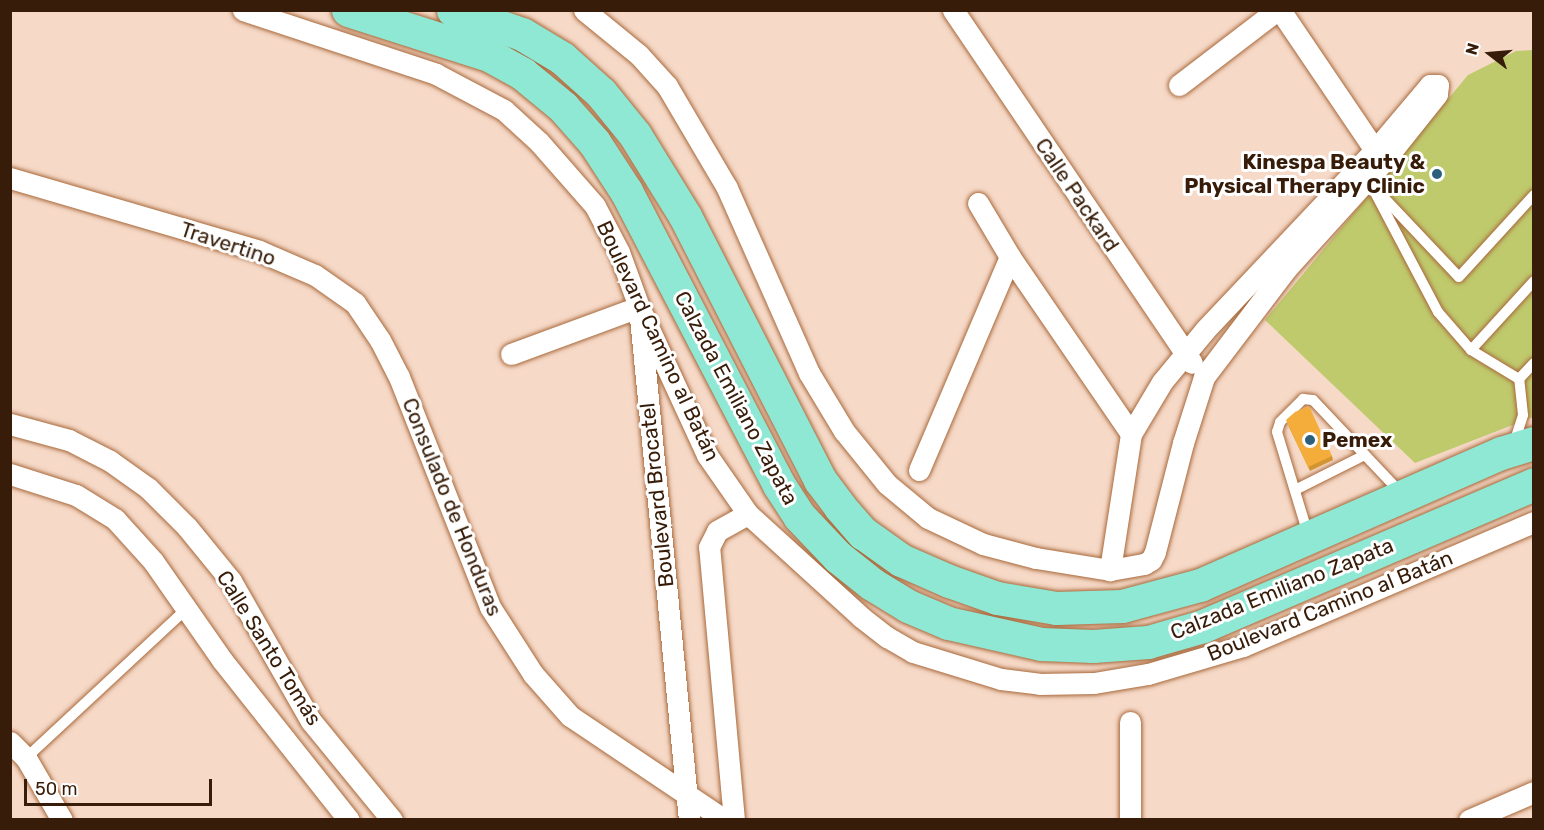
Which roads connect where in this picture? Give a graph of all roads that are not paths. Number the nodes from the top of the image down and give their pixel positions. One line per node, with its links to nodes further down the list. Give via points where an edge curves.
1 (243, 10): 14 (street, Boulevard Camino al Batán, via 436,74 504,110 539,142 595,206 619,252)
2 (348, 10): 28 (main road, Calzada Emiliano Zapata, via 489,55 523,74 563,107 594,142 626,192 779,485 799,516 838,557 872,584 908,606 948,623 1041,645 1148,642 1203,626)
3 (453, 10): 33 (main road, Calzada Emiliano Zapata, via 522,34 562,58 601,93 635,135 685,216 820,480 863,533 901,560 997,598 1056,608 1122,606 1200,585)
4 (584, 10): 34 (street, via 639,55 667,86 727,188 809,373 844,431 887,484 928,518 983,544 1036,558)
5 (952, 10): 17 (street, Calle Packard)
6 (1278, 10): 7 (street); 8 (street)
7 (1179, 85)
8 (1379, 156): 17 (street); 20 (street)
9 (10, 177): 19 (street, Travertino, via 259,251 315,275 355,303)
10 (1533, 195): 15 (lane, via 1459,277 1370,183 1438,312)
11 (978, 203): 12 (street)
12 (1010, 258): 23 (street); 26 (street)
13 (1533, 281): 15 (lane)
14 (639, 307): 16 (street); 31 (street, Boulevard Camino al Batán, via 706,455); 39 (street, Boulevard Brocatel)
15 (1472, 351): 21 (lane)
16 (511, 354)
17 (1184, 354): 20 (street, Calle Packard); 23 (street)
18 (1533, 363): 21 (lane)
19 (399, 376): 39 (street, Consulado de Honduras, via 490,607 533,674 570,716)
20 (1204, 377): 34 (street, via 1152,560)
21 (1519, 379): 24 (lane)
22 (10, 424): 43 (street, Calle Santo Tomás, via 69,440 110,461 148,488 187,527 231,580 311,721)
23 (1131, 434): 34 (street)
24 (1523, 446): 30 (main road, Calzada Emiliano Zapata)
25 (1365, 455): 29 (lane); 29 (lane, via 1313,400 1303,399 1278,427); 30 (lane)
26 (919, 470)
27 (10, 474): 35 (street, Calle Santo Tomás, via 76,495 115,519 153,561)
28 (1533, 483)
29 (1295, 490): 33 (lane)
30 (1404, 496): 33 (main road, Calzada Emiliano Zapata)
31 (748, 514): 32 (street, Boulevard Camino al Batán, via 887,637 956,667 1001,680 1039,684 1094,683 1148,674 1243,645); 46 (street, via 717,531 709,547)
32 (1533, 522)
33 (1309, 537)
34 (1110, 570)
35 (185, 610): 38 (lane); 42 (street, Calle Santo Tomás)
36 (1130, 722): 47 (street)
37 (10, 742): 38 (street)
38 (26, 758): 41 (street)
39 (686, 792): 44 (street, Boulevard Brocatel); 45 (street, Consulado de Honduras)
40 (1533, 792): 48 (street)
41 (63, 819)
42 (350, 819)
43 (392, 819)
44 (689, 819)
45 (725, 819)
46 (734, 819)
47 (1130, 819)
48 (1469, 819)

